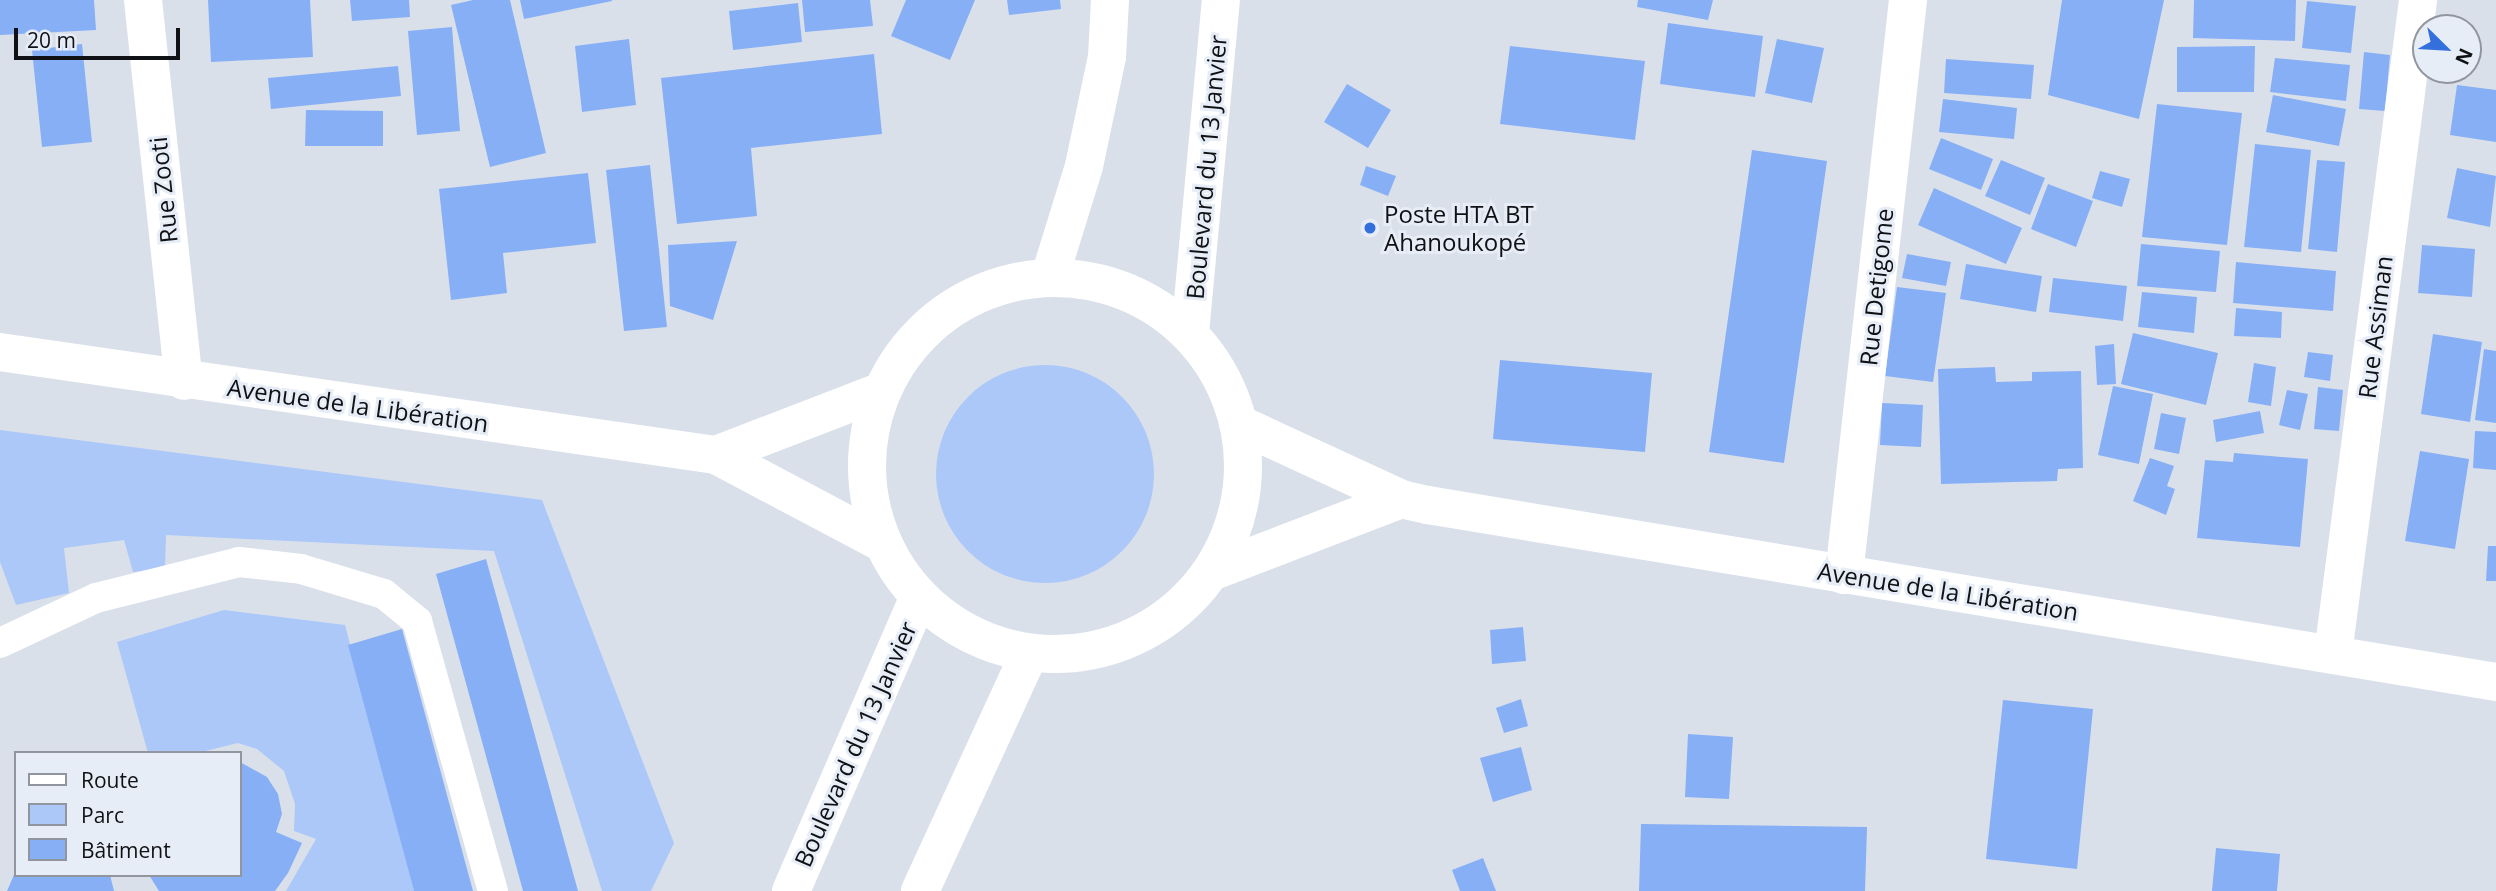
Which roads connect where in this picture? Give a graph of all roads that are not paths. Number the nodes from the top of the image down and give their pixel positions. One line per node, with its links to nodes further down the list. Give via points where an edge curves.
1 (143, 0): 9 (main road, Rue Zooti)
2 (1110, 0): 6 (main road, via 1107,57 1084,166)
3 (1221, 0): 7 (main road, Boulevard du 13 Janvier)
4 (1908, 0): 16 (main road, Rue Detigome)
5 (2418, 0): 20 (main road, Rue Assiman)
6 (1049, 276): 7 (main road, via 1102,281 1150,302); 10 (main road, via 1010,282 971,296 937,318 909,346)
7 (1190, 333): 11 (main road, via 1222,375)
8 (0, 352): 9 (main road, Avenue de la Libération)
9 (184, 381): 12 (main road, Avenue de la Libération)
10 (882, 391): 12 (main road); 14 (main road, via 868,441 867,493)
11 (1239, 424): 13 (main road, Avenue de la Libération); 15 (main road, via 1243,475 1233,525)
12 (716, 455): 14 (main road)
13 (1401, 499): 15 (main road); 16 (main road, Avenue de la Libération)
14 (882, 543): 17 (main road)
15 (1211, 572): 19 (main road, via 1176,611 1131,639 1082,654)
16 (1844, 575): 20 (main road, Avenue de la Libération)
17 (919, 597): 19 (main road, via 969,635); 23 (main road, Boulevard du 13 Janvier)
18 (0, 643): 22 (lane, via 96,598 239,562 301,569 384,594 417,621)
19 (1029, 654): 24 (main road)
20 (2333, 654): 21 (main road, Avenue de la Libération)
21 (2496, 682)
22 (493, 891)
23 (791, 891)
24 (920, 891)

